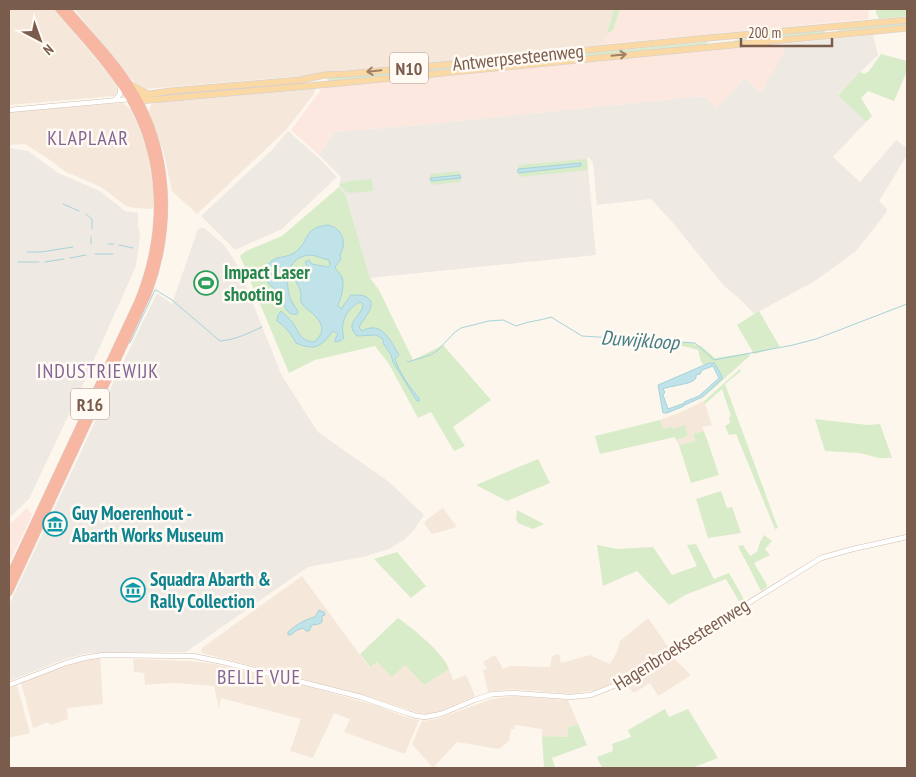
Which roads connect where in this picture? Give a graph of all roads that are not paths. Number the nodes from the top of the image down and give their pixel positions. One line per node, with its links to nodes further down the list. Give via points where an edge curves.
1 (59, 9): 14 (highway, R16)
2 (67, 9): 15 (highway, R16)
3 (907, 20): 4 (main road, Antwerpsesteenweg / N10)
4 (838, 26): 5 (main road, Antwerpsesteenweg / N10); 8 (main road, via 835,31)
5 (825, 27): 7 (main road, Antwerpsesteenweg / N10); 9 (main road, via 828,31)
6 (907, 28): 8 (main road, Antwerpsesteenweg / N10)
7 (760, 34): 10 (main road, Antwerpsesteenweg / N10); 11 (main road, N10, via 724,39)
8 (839, 34): 9 (main road, Antwerpsesteenweg / N10)
9 (824, 36): 11 (main road, Antwerpsesteenweg / N10)
10 (710, 38): 12 (main road, via 713,44); 13 (main road, Antwerpsesteenweg / N10, one-way to 13)
11 (720, 46): 12 (main road, Antwerpsesteenweg / N10)
12 (706, 47): 16 (main road, Antwerpsesteenweg / N10, one-way to 12)
13 (325, 75): 16 (main road, via 321,80); 17 (main road, Antwerpsesteenweg / N10)
14 (118, 81): 19 (highway, R16); 20 (street, via 120,92)
15 (129, 84): 18 (main road); 19 (highway, R16)
16 (326, 84): 17 (main road, Antwerpsesteenweg / N10)
17 (253, 87): 18 (main road, Antwerpsesteenweg / N10); 18 (main road, Antwerpsesteenweg / N10)
18 (151, 97): 19 (main road, Antwerpsesteenweg / N10); 22 (main road)
19 (135, 98): 20 (street, Antwerpsesteenweg); 22 (highway, R16); 24 (highway, R16, via 156,179 158,226 152,262 138,302)
20 (115, 100): 21 (street, Antwerpsesteenweg)
21 (9, 110)
22 (145, 115): 25 (highway, R16, via 158,152 164,195 161,245 153,280)
23 (907, 537): 26 (street, Hagenbroeksesteenweg, via 821,558 616,685 591,695 493,694 441,714 417,716 361,697 193,656 103,655 66,663)
24 (9, 577)
25 (9, 592)
26 (9, 685)

